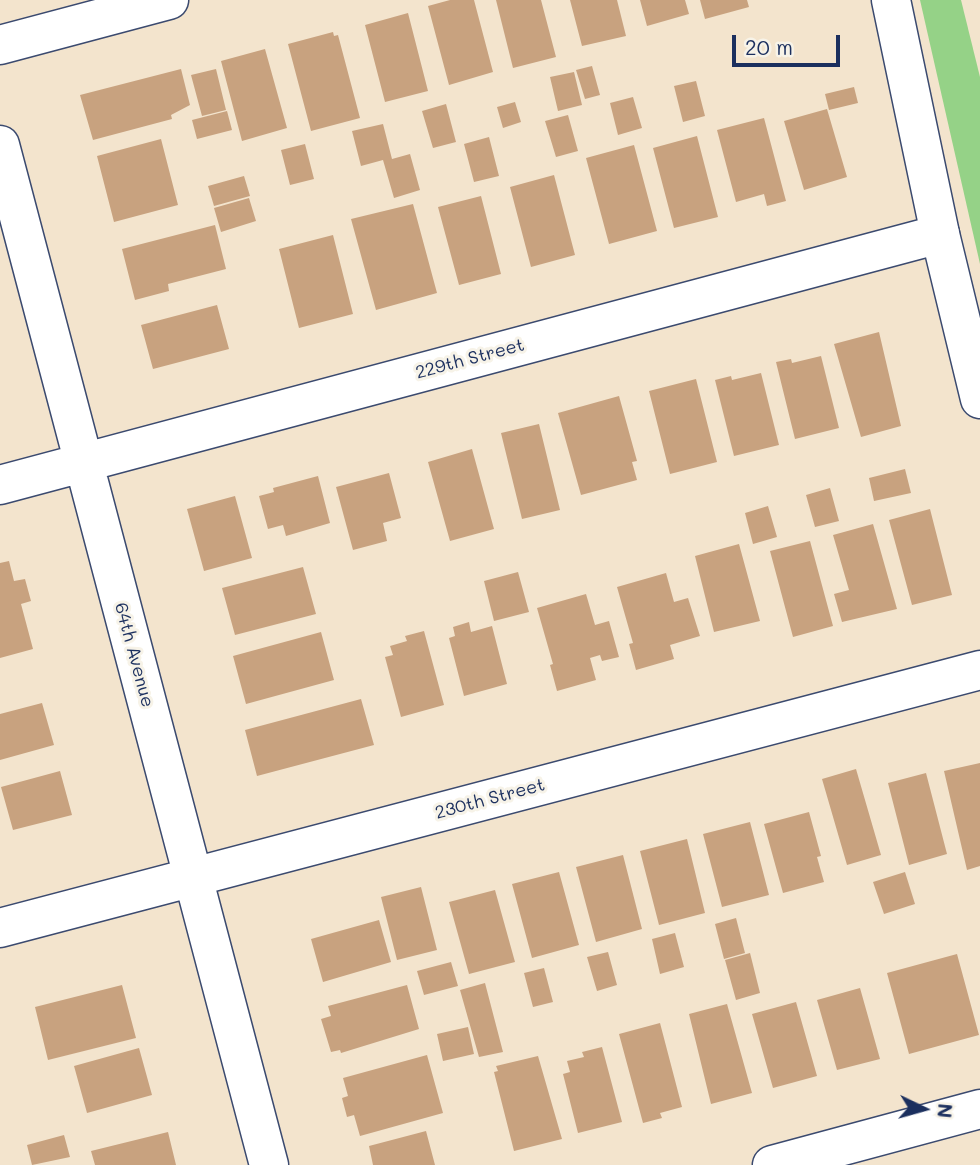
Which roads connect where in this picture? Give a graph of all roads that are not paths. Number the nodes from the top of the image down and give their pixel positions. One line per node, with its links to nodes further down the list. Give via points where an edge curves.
1 (169, 0): 3 (street)
2 (891, 0): 5 (street)
3 (0, 45)
4 (0, 145): 7 (street, 64th Avenue)
5 (940, 234): 6 (street); 7 (street, 229th Street)
6 (980, 399)
7 (83, 463): 8 (street, 229th Street); 10 (street, 64th Avenue)
8 (0, 485)
9 (980, 670): 10 (street, 230th Street)
10 (193, 877): 11 (street, 230th Street); 13 (street, 64th Avenue)
11 (0, 928)
12 (980, 1109): 14 (street)
13 (269, 1165)
14 (772, 1165)

